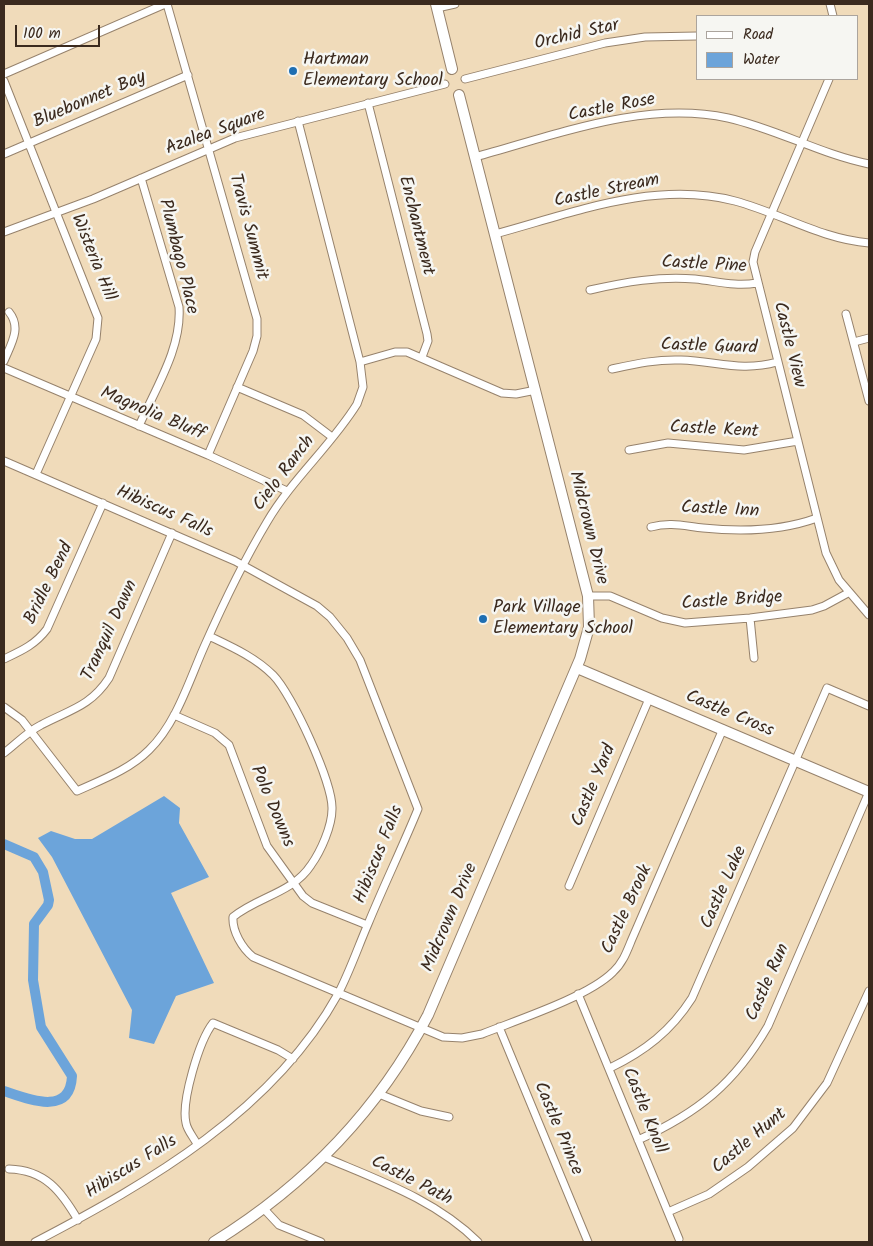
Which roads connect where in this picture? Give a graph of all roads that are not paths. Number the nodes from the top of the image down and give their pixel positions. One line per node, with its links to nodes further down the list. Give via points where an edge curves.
1 (166, 4): 6 (street); 7 (street, Travis Summit)
2 (455, 4): 3 (street)
3 (436, 6): 5 (street)
4 (696, 36): 8 (street, Orchid Star, via 645,37 605,43)
5 (452, 68)
6 (4, 74)
7 (188, 75): 16 (street, Bluebonnet Bay); 17 (street, Travis Summit)
8 (466, 79)
9 (830, 80): 15 (street, Castle View)
10 (4, 81): 16 (street, Wisteria Hill)
11 (446, 84): 13 (street, Azalea Square)
12 (459, 95): 19 (street, Midcrown Drive)
13 (368, 103): 14 (street, Azalea Square); 33 (street, Enchantment, via 427,334)
14 (298, 121): 17 (street, Azalea Square); 35 (street, Cielo Ranch)
15 (803, 143): 19 (street, Castle Rose, via 727,118 685,113 656,114 602,123); 20 (street, Castle Rose); 23 (street, Castle View)
16 (30, 144): 18 (street, Bluebonnet Bay); 22 (street, Wisteria Hill)
17 (209, 148): 21 (street, Azalea Square); 39 (street, Travis Summit, via 257,320 253,351)
18 (4, 154)
19 (475, 157): 25 (street, Midcrown Drive)
20 (869, 164)
21 (141, 178): 22 (street, Azalea Square); 43 (street, Plumbago Place, via 179,307 180,324 176,341)
22 (57, 213): 24 (street, Azalea Square); 41 (street, Wisteria Hill, via 98,318 96,339)
23 (772, 214): 25 (street, Castle Stream, via 705,195 662,194 624,200); 26 (street, Castle Stream, via 849,241); 27 (street, Castle View, via 754,255)
24 (4, 232)
25 (496, 234): 40 (street, Midcrown Drive)
26 (869, 243)
27 (757, 283): 28 (street, Castle Pine, via 740,286 695,279 652,279); 36 (street, Castle View)
28 (590, 290)
29 (10, 312): 34 (street, via 16,327)
30 (846, 314): 32 (street)
31 (869, 338): 32 (street)
32 (854, 342): 42 (street)
33 (422, 357): 35 (street, via 402,351); 40 (street, via 502,392 516,394)
34 (4, 361)
35 (360, 362): 44 (street, Cielo Ranch, via 363,378 360,396)
36 (777, 362): 38 (street, Castle Guard, via 744,368 695,361 656,360); 45 (street, Castle View)
37 (4, 368): 41 (street, Magnolia Bluff)
38 (612, 369)
39 (237, 387): 44 (street, via 303,415); 47 (street, Travis Summit)
40 (536, 390): 57 (street, Midcrown Drive)
41 (70, 396): 43 (street, Magnolia Bluff); 49 (street, Wisteria Hill)
42 (869, 401)
43 (139, 426): 47 (street, Magnolia Bluff)
44 (332, 437): 50 (street, Cielo Ranch)
45 (798, 441): 46 (street, Castle Kent, via 744,450 668,443); 52 (street, Castle View)
46 (629, 450)
47 (208, 455): 50 (street, Magnolia Bluff)
48 (4, 461): 49 (street, Hibiscus Falls)
49 (36, 474): 51 (street, Hibiscus Falls)
50 (287, 491): 55 (street, Cielo Ranch)
51 (103, 503): 54 (street, Hibiscus Falls); 62 (street, Bridle Bend, via 47,629 39,640)
52 (817, 518): 53 (street, Castle Inn, via 779,527 746,530 675,523); 56 (street, Castle View, via 832,567)
53 (650, 527)
54 (172, 533): 55 (street, Hibiscus Falls); 69 (street, Tranquil Dawn, via 109,678 99,693 84,705)
55 (242, 564): 60 (street, Cielo Ranch); 75 (street, Hibiscus Falls, via 317,606 347,638 360,660 418,809)
56 (848, 592): 58 (street, Castle View); 59 (street, Castle Bridge, via 812,610)
57 (588, 596): 59 (street, Castle Bridge, via 610,596 662,618 685,623); 63 (street, Midcrown Drive, via 589,627)
58 (869, 615)
59 (750, 618): 61 (street)
60 (209, 636): 67 (street, Cielo Ranch); 73 (street, via 257,662 284,689 295,704 332,798 330,823 310,867)
61 (754, 658)
62 (4, 659)
63 (576, 668): 64 (street, Castle Cross); 80 (street, Midcrown Drive)
64 (649, 699): 68 (street, Castle Cross); 74 (street, Castle Yard)
65 (869, 706): 71 (street, Castle Lake, via 827,688)
66 (4, 707): 69 (street)
67 (174, 715): 69 (street, Cielo Ranch, via 158,742 134,763 77,791); 73 (street, Polo Downs, via 214,733 229,746 267,846)
68 (723, 730): 71 (street, Castle Cross); 78 (street, Castle Brook, via 622,960 605,980)
69 (31, 731): 70 (street, Tranquil Dawn)
70 (4, 753)
71 (797, 761): 72 (street, Castle Cross); 82 (street, Castle Lake, via 692,998 661,1037)
72 (869, 792): 85 (street, Castle Run, via 768,1026 756,1046 709,1100 669,1126)
73 (292, 883): 75 (street, Polo Downs, via 312,903); 77 (street, Castle Brook, via 282,892 233,917 233,924 244,948 253,957)
74 (569, 886)
75 (367, 925): 77 (street, Hibiscus Falls)
76 (869, 991): 90 (street, Castle Hunt, via 827,1083 793,1128 748,1167 710,1194)
77 (338, 993): 80 (street, Castle Brook); 81 (street, Hibiscus Falls)
78 (578, 994): 79 (street, Castle Brook); 82 (street, Castle Knoll)
79 (499, 1027): 80 (street, Castle Brook, via 462,1038 443,1037); 97 (street, Castle Prince)
80 (419, 1028): 83 (street, Midcrown Drive)
81 (293, 1059): 86 (street, Hibiscus Falls, via 256,1099); 86 (street, via 213,1023 193,1067 186,1110 186,1124)
82 (610, 1068): 85 (street, Castle Knoll)
83 (378, 1094): 84 (street, via 421,1111); 87 (street, Midcrown Drive)
84 (448, 1116)
85 (638, 1140): 90 (street, Castle Knoll)
86 (197, 1144): 91 (street, Hibiscus Falls, via 164,1169)
87 (324, 1157): 89 (street, Midcrown Drive, via 283,1196); 96 (street, Castle Path, via 425,1202)
88 (9, 1169): 91 (street, via 40,1176 63,1194)
89 (264, 1209): 94 (street, Midcrown Drive); 95 (street, via 279,1225)
90 (668, 1212): 92 (street, Castle Knoll)
91 (78, 1220): 93 (street, Hibiscus Falls)
92 (679, 1239)
93 (35, 1242)
94 (214, 1242)
95 (321, 1242)
96 (478, 1242)
97 (588, 1242)

